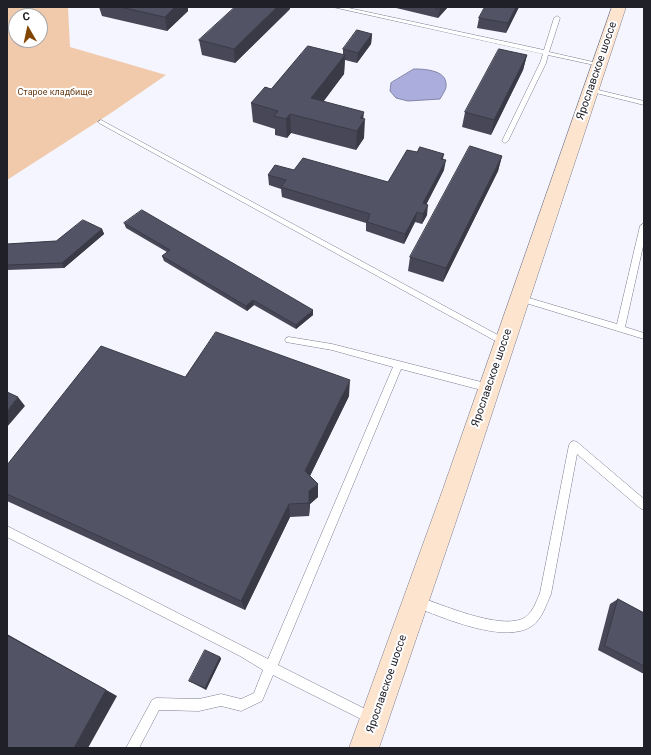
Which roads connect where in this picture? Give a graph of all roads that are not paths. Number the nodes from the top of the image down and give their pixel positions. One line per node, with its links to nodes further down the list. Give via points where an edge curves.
1 (336, 7): 4 (lane)
2 (619, 7): 5 (main road, Ярославское шоссе)
3 (557, 18): 4 (lane)
4 (546, 52): 5 (lane); 9 (lane)
5 (599, 64): 6 (main road, Ярославское шоссе)
6 (590, 90): 7 (lane); 11 (main road, Ярославское шоссе)
7 (644, 103)
8 (101, 122): 15 (lane)
9 (505, 141)
10 (644, 226): 12 (lane)
11 (519, 298): 12 (lane); 15 (main road, Ярославское шоссе)
12 (620, 328): 13 (lane)
13 (644, 336)
14 (289, 340): 16 (lane)
15 (504, 342): 17 (main road, Ярославское шоссе)
16 (398, 365): 17 (lane); 21 (lane)
17 (489, 388): 20 (main road, Ярославское шоссе)
18 (644, 505): 20 (lane, via 574,446 545,594 536,613 525,624 504,627 485,624)
19 (7, 531): 21 (lane)
20 (415, 602): 22 (main road, Ярославское шоссе)
21 (270, 667): 22 (lane); 23 (lane, via 258,697 241,704 221,700 199,705 156,704)
22 (374, 720): 24 (main road, Ярославское шоссе)
23 (132, 748)
24 (364, 748)

